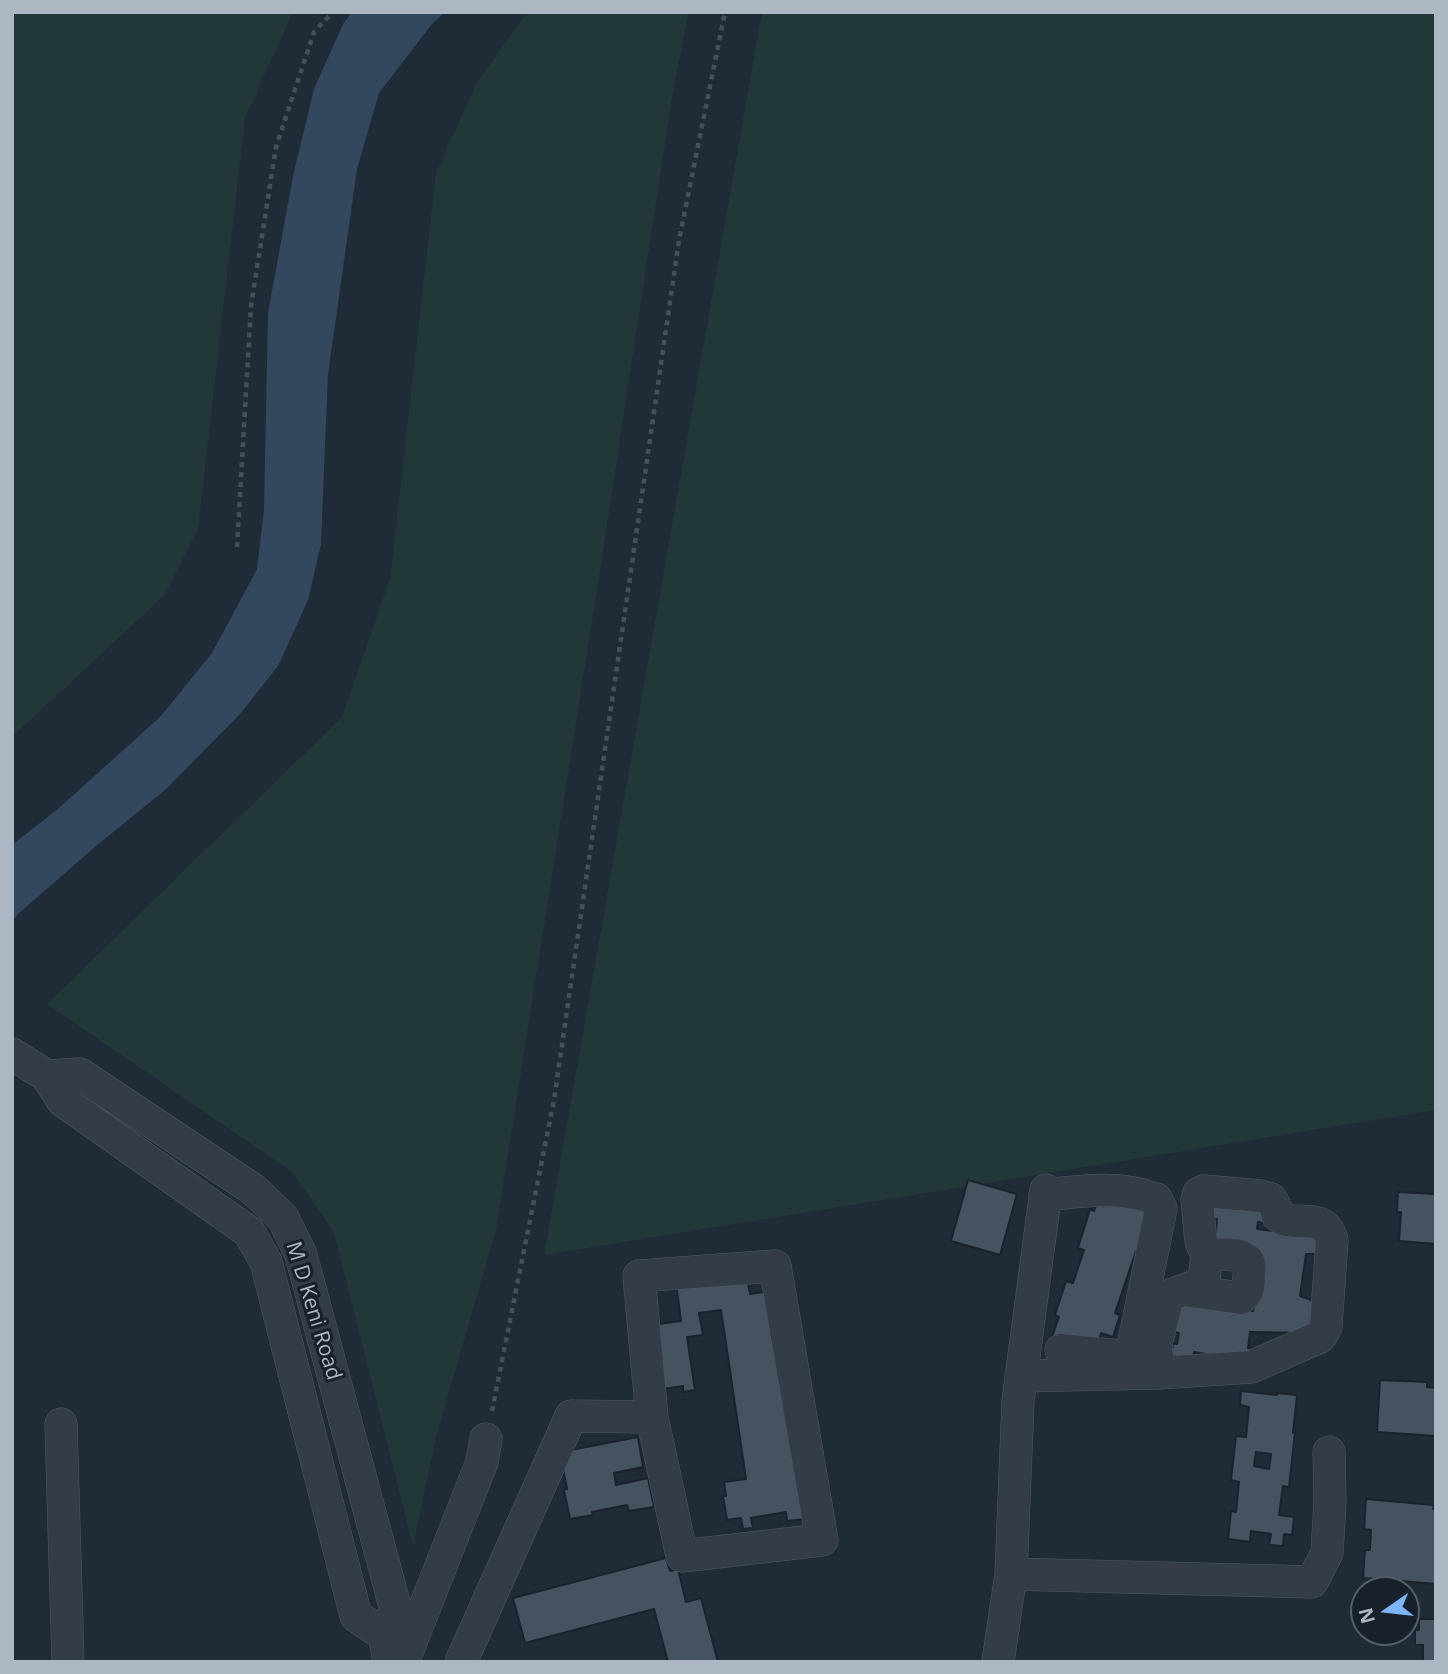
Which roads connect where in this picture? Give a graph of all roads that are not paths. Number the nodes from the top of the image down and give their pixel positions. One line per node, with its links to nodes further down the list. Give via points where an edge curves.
1 (12, 1054): 12 (street, M D Keni Road, via 47,1076 80,1074 254,1189 284,1217 300,1255 396,1610)
2 (1207, 1255): 3 (street, via 1204,1279); 3 (street, via 1246,1260 1245,1296); 5 (street, via 1201,1242 1197,1200 1204,1191 1261,1196 1271,1199 1284,1221 1322,1224 1332,1240 1326,1327 1320,1337 1251,1367)
3 (1183, 1290): 5 (street, via 1167,1300 1156,1344)
4 (1061, 1350): 5 (street)
5 (1140, 1368): 6 (street); 6 (street, via 1161,1209 1156,1199 1142,1193 1095,1189 1045,1192)
6 (1021, 1377): 11 (street)
7 (652, 1418): 7 (street, via 682,1556 822,1540 775,1266 639,1276); 15 (street, via 571,1416)
8 (61, 1424): 13 (street)
9 (486, 1439): 14 (street, via 482,1462)
10 (1329, 1452): 11 (street, via 1327,1553 1312,1581)
11 (1011, 1574): 16 (street)
12 (386, 1649)
13 (68, 1662)
14 (403, 1662)
15 (461, 1662)
16 (998, 1662)

